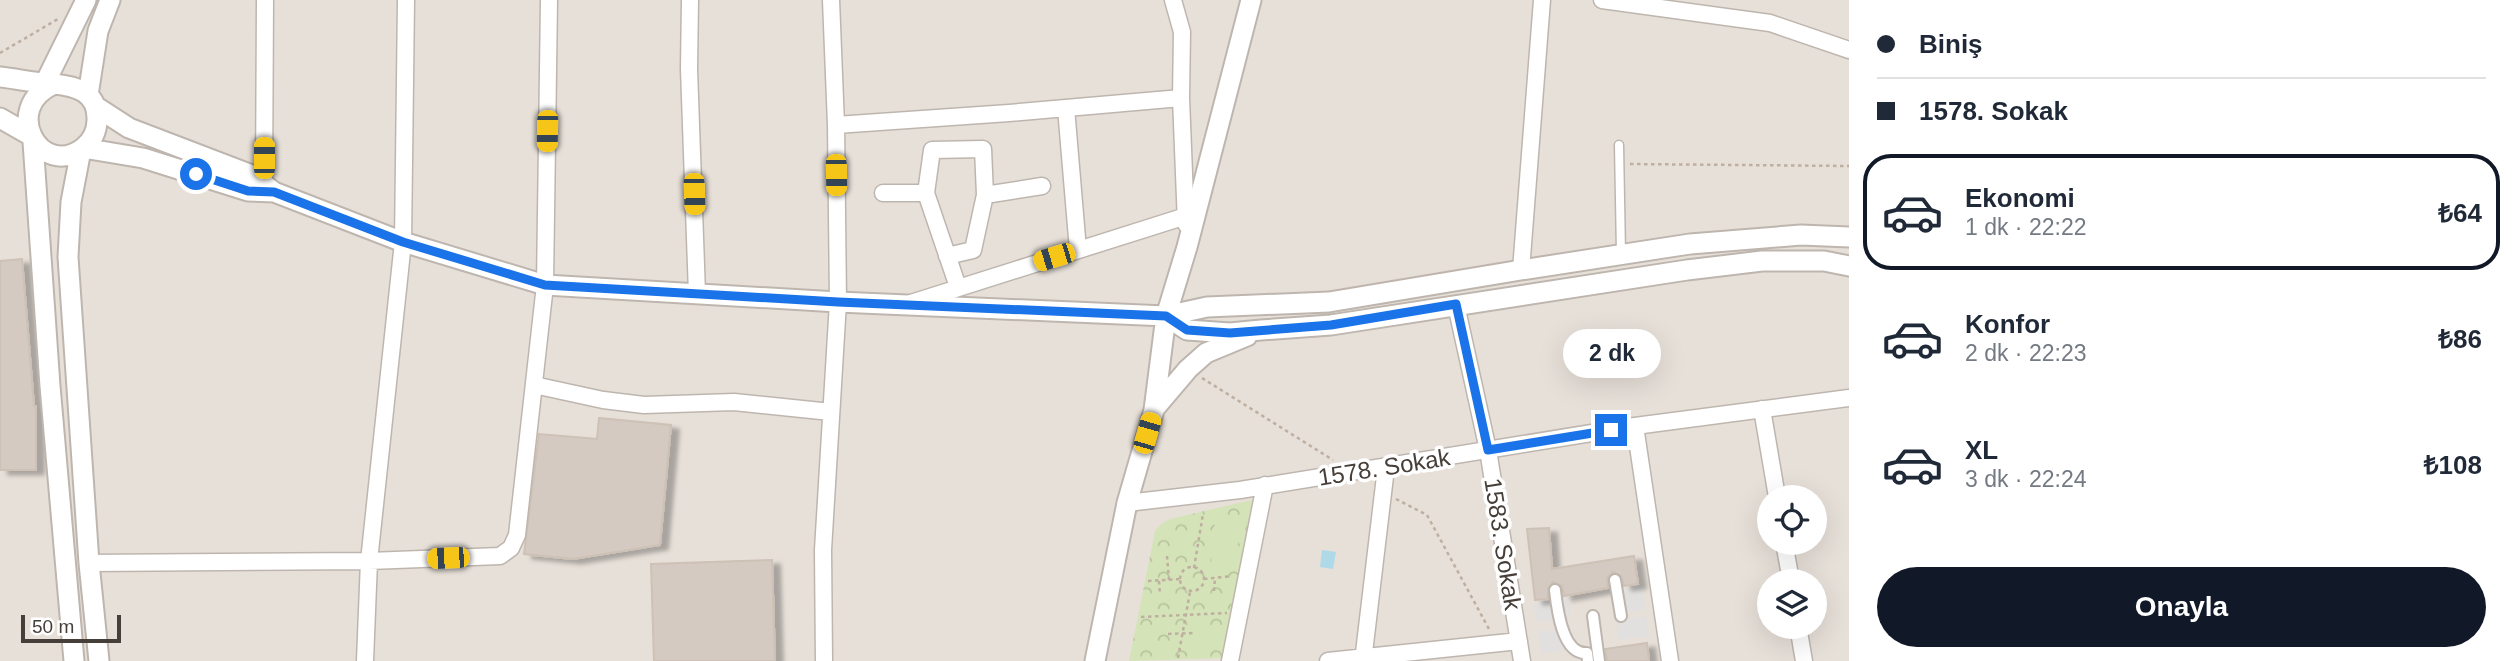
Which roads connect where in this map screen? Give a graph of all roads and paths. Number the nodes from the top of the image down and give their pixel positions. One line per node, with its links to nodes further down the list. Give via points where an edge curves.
1 (110, 0): 18 (street, via 91,63)
2 (265, 0): 28 (street)
3 (406, 0): 34 (street)
4 (549, 0): 41 (street)
5 (690, 0): 43 (street)
6 (831, 0): 21 (street)
7 (1173, 0): 17 (street, via 1182,32)
8 (1251, 0): 35 (street)
9 (1542, 0): 40 (street)
10 (1602, 0): 12 (street)
11 (86, 2): 14 (path); 16 (street)
12 (1690, 6): 13 (street, via 1770,23)
13 (1849, 50)
14 (0, 53)
15 (0, 77): 16 (street)
16 (47, 85): 18 (street, via 78,88); 22 (street, via 27,106)
17 (1181, 98): 19 (street); 32 (street)
18 (91, 101): 24 (street, via 96,130); 28 (street, via 129,128 252,174)
19 (1066, 108): 21 (street); 36 (street)
20 (0, 118): 22 (street)
21 (836, 125): 44 (street)
22 (31, 138): 24 (street, via 46,153 57,156); 93 (street)
23 (1619, 145): 25 (lane)
24 (82, 149): 28 (street, via 143,158 248,191); 66 (street, via 71,202 68,257)
25 (1619, 164): 26 (path); 37 (lane)
26 (1849, 166)
27 (1042, 186): 31 (street)
28 (269, 188): 34 (street)
29 (883, 193): 30 (street)
30 (926, 193): 31 (street, via 932,150 984,149); 38 (street)
31 (985, 195): 38 (street, via 973,250)
32 (1186, 216): 35 (street); 36 (street)
33 (1849, 237): 37 (street, via 1779,236)
34 (403, 242): 41 (street); 65 (street)
35 (1187, 247): 47 (street)
36 (1078, 250): 42 (street)
37 (1621, 254): 40 (street)
38 (947, 256): 42 (street)
39 (1849, 266): 45 (street, via 1824,261 1762,261)
40 (1521, 270): 47 (street, via 1329,303 1207,307)
41 (545, 285): 43 (street); 50 (street)
42 (958, 287): 46 (street)
43 (697, 294): 44 (street)
44 (838, 302): 46 (street); 54 (street)
45 (1456, 304): 48 (street, via 1331,325); 56 (street, 1583. Sokak)
46 (905, 305): 47 (street)
47 (1166, 316): 48 (street, via 1187,330); 53 (street)
48 (1261, 330): 49 (street, via 1206,354)
49 (1188, 369): 53 (street); 58 (path)
50 (534, 385): 54 (street, via 644,405 734,402); 65 (street, via 517,535 511,548 500,556)
51 (1849, 398): 52 (street, 1578. Sokak)
52 (1762, 409): 55 (street, 1578. Sokak); 60 (street)
53 (1154, 410): 62 (street)
54 (831, 412): 96 (street, via 822,550)
55 (1636, 426): 56 (street, 1578. Sokak); 103 (street)
56 (1488, 450): 57 (street, 1578. Sokak); 89 (street, 1583. Sokak)
57 (1387, 468): 58 (street, 1578. Sokak); 61 (street)
58 (1353, 472): 59 (street, 1578. Sokak)
59 (1265, 485): 62 (street, 1578. Sokak); 98 (street)
60 (1775, 485)
61 (1383, 493): 90 (path, via 1427,515); 92 (street)
62 (1127, 503): 97 (street)
63 (1203, 514): 67 (path)
64 (1167, 556): 74 (path)
65 (369, 561): 66 (street); 95 (street)
66 (89, 563): 94 (street)
67 (1194, 568): 70 (path, via 1185,570); 71 (path, via 1202,571)
68 (1237, 576): 69 (path)
69 (1215, 578): 71 (path); 78 (path)
70 (1181, 579): 74 (path); 77 (path)
71 (1204, 579): 77 (path)
72 (1615, 579): 83 (street)
73 (1158, 580): 74 (path); 75 (path); 79 (path)
74 (1169, 580)
75 (1148, 581)
76 (1555, 590): 101 (street, via 1560,624 1573,648 1587,653)
77 (1191, 591): 81 (path)
78 (1214, 591)
79 (1160, 594)
80 (1230, 613): 81 (path)
81 (1186, 615): 84 (path); 86 (path)
82 (1593, 616): 102 (street)
83 (1621, 616)
84 (1141, 617)
85 (1168, 634): 86 (path)
86 (1182, 634): 87 (path); 91 (path)
87 (1193, 634)
88 (1800, 639): 104 (street)
89 (1518, 641): 90 (street); 100 (street, 1583. Sokak)
90 (1497, 643): 92 (street)
91 (1178, 657)
92 (1363, 659): 99 (street)
93 (74, 661)
94 (99, 661)
95 (365, 661)
96 (824, 661)
97 (1095, 661)
98 (1230, 661)
99 (1328, 661)
100 (1522, 661)
101 (1588, 661)
102 (1599, 661)
103 (1670, 661)
104 (1804, 661)

